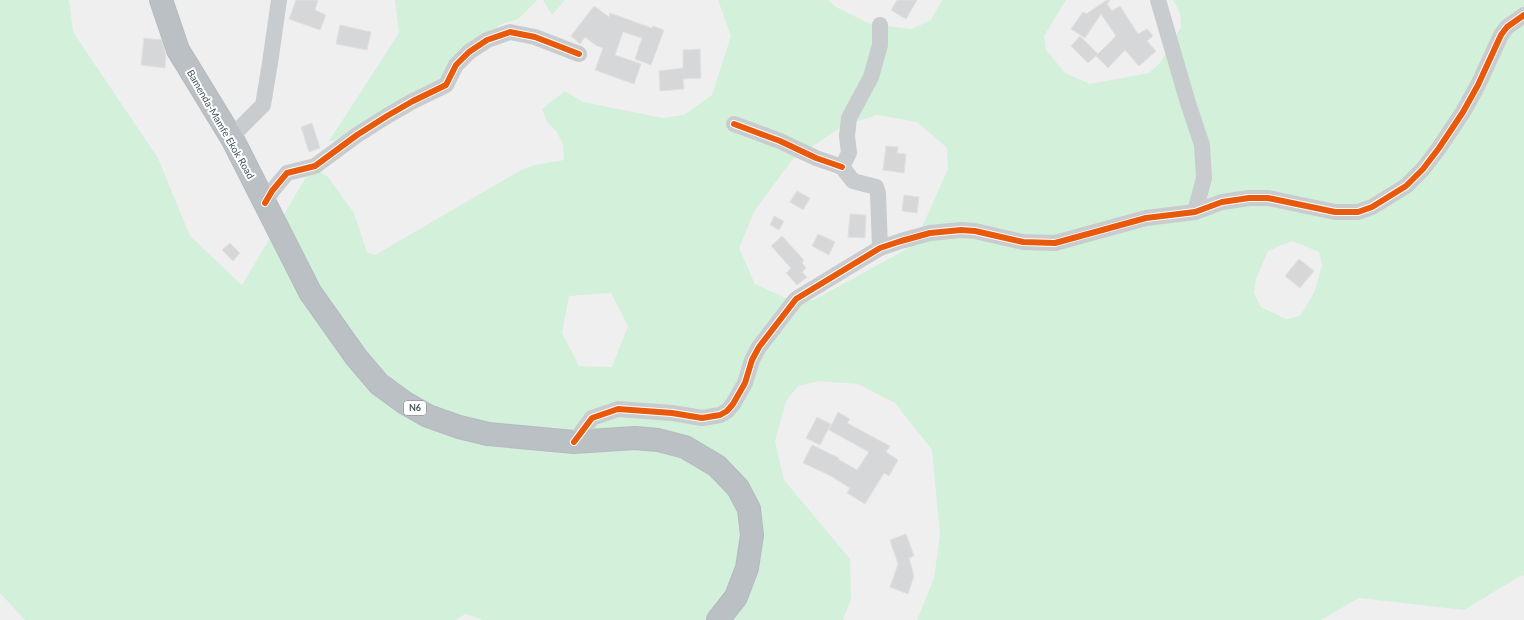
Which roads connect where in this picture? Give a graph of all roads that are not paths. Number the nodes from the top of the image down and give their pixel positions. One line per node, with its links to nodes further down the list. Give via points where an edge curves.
1 (161, 0): 8 (highway, Bamenda-Mamfe Ekok Road / N6, via 178,50)
2 (279, 0): 8 (street, via 263,105 237,131)
3 (1158, 0): 11 (street, via 1202,145 1204,178)
4 (1524, 15): 11 (street, via 1507,27 1498,38 1478,85 1439,148 1406,186 1386,198 1358,212 1335,212 1261,197 1222,202)
5 (880, 25): 9 (street, via 880,45 871,77 849,118 849,153)
6 (579, 54): 10 (street, via 535,37 510,32 487,40 456,65 446,85 413,100 356,135 315,166 287,174)
7 (734, 124): 9 (street)
8 (233, 140): 10 (highway, Bamenda-Mamfe Ekok Road / N6)
9 (842, 166): 12 (street, via 853,181 876,187)
10 (265, 203): 13 (highway, Bamenda-Mamfe Ekok Road / N6, via 310,292 356,358 379,384 428,416 460,427 488,434)
11 (1195, 212): 12 (street, via 1146,218 1055,243 1023,242 961,230 930,233)
12 (880, 248): 13 (street, via 796,299 758,347 745,383 727,411 702,418 618,409 592,418)
13 (574, 442): 14 (highway, Bamenda-Mamfe Ekok Road / N6, via 635,438 658,440 685,448 717,466 738,488 749,509 752,535 747,568 736,597)
14 (718, 620)

